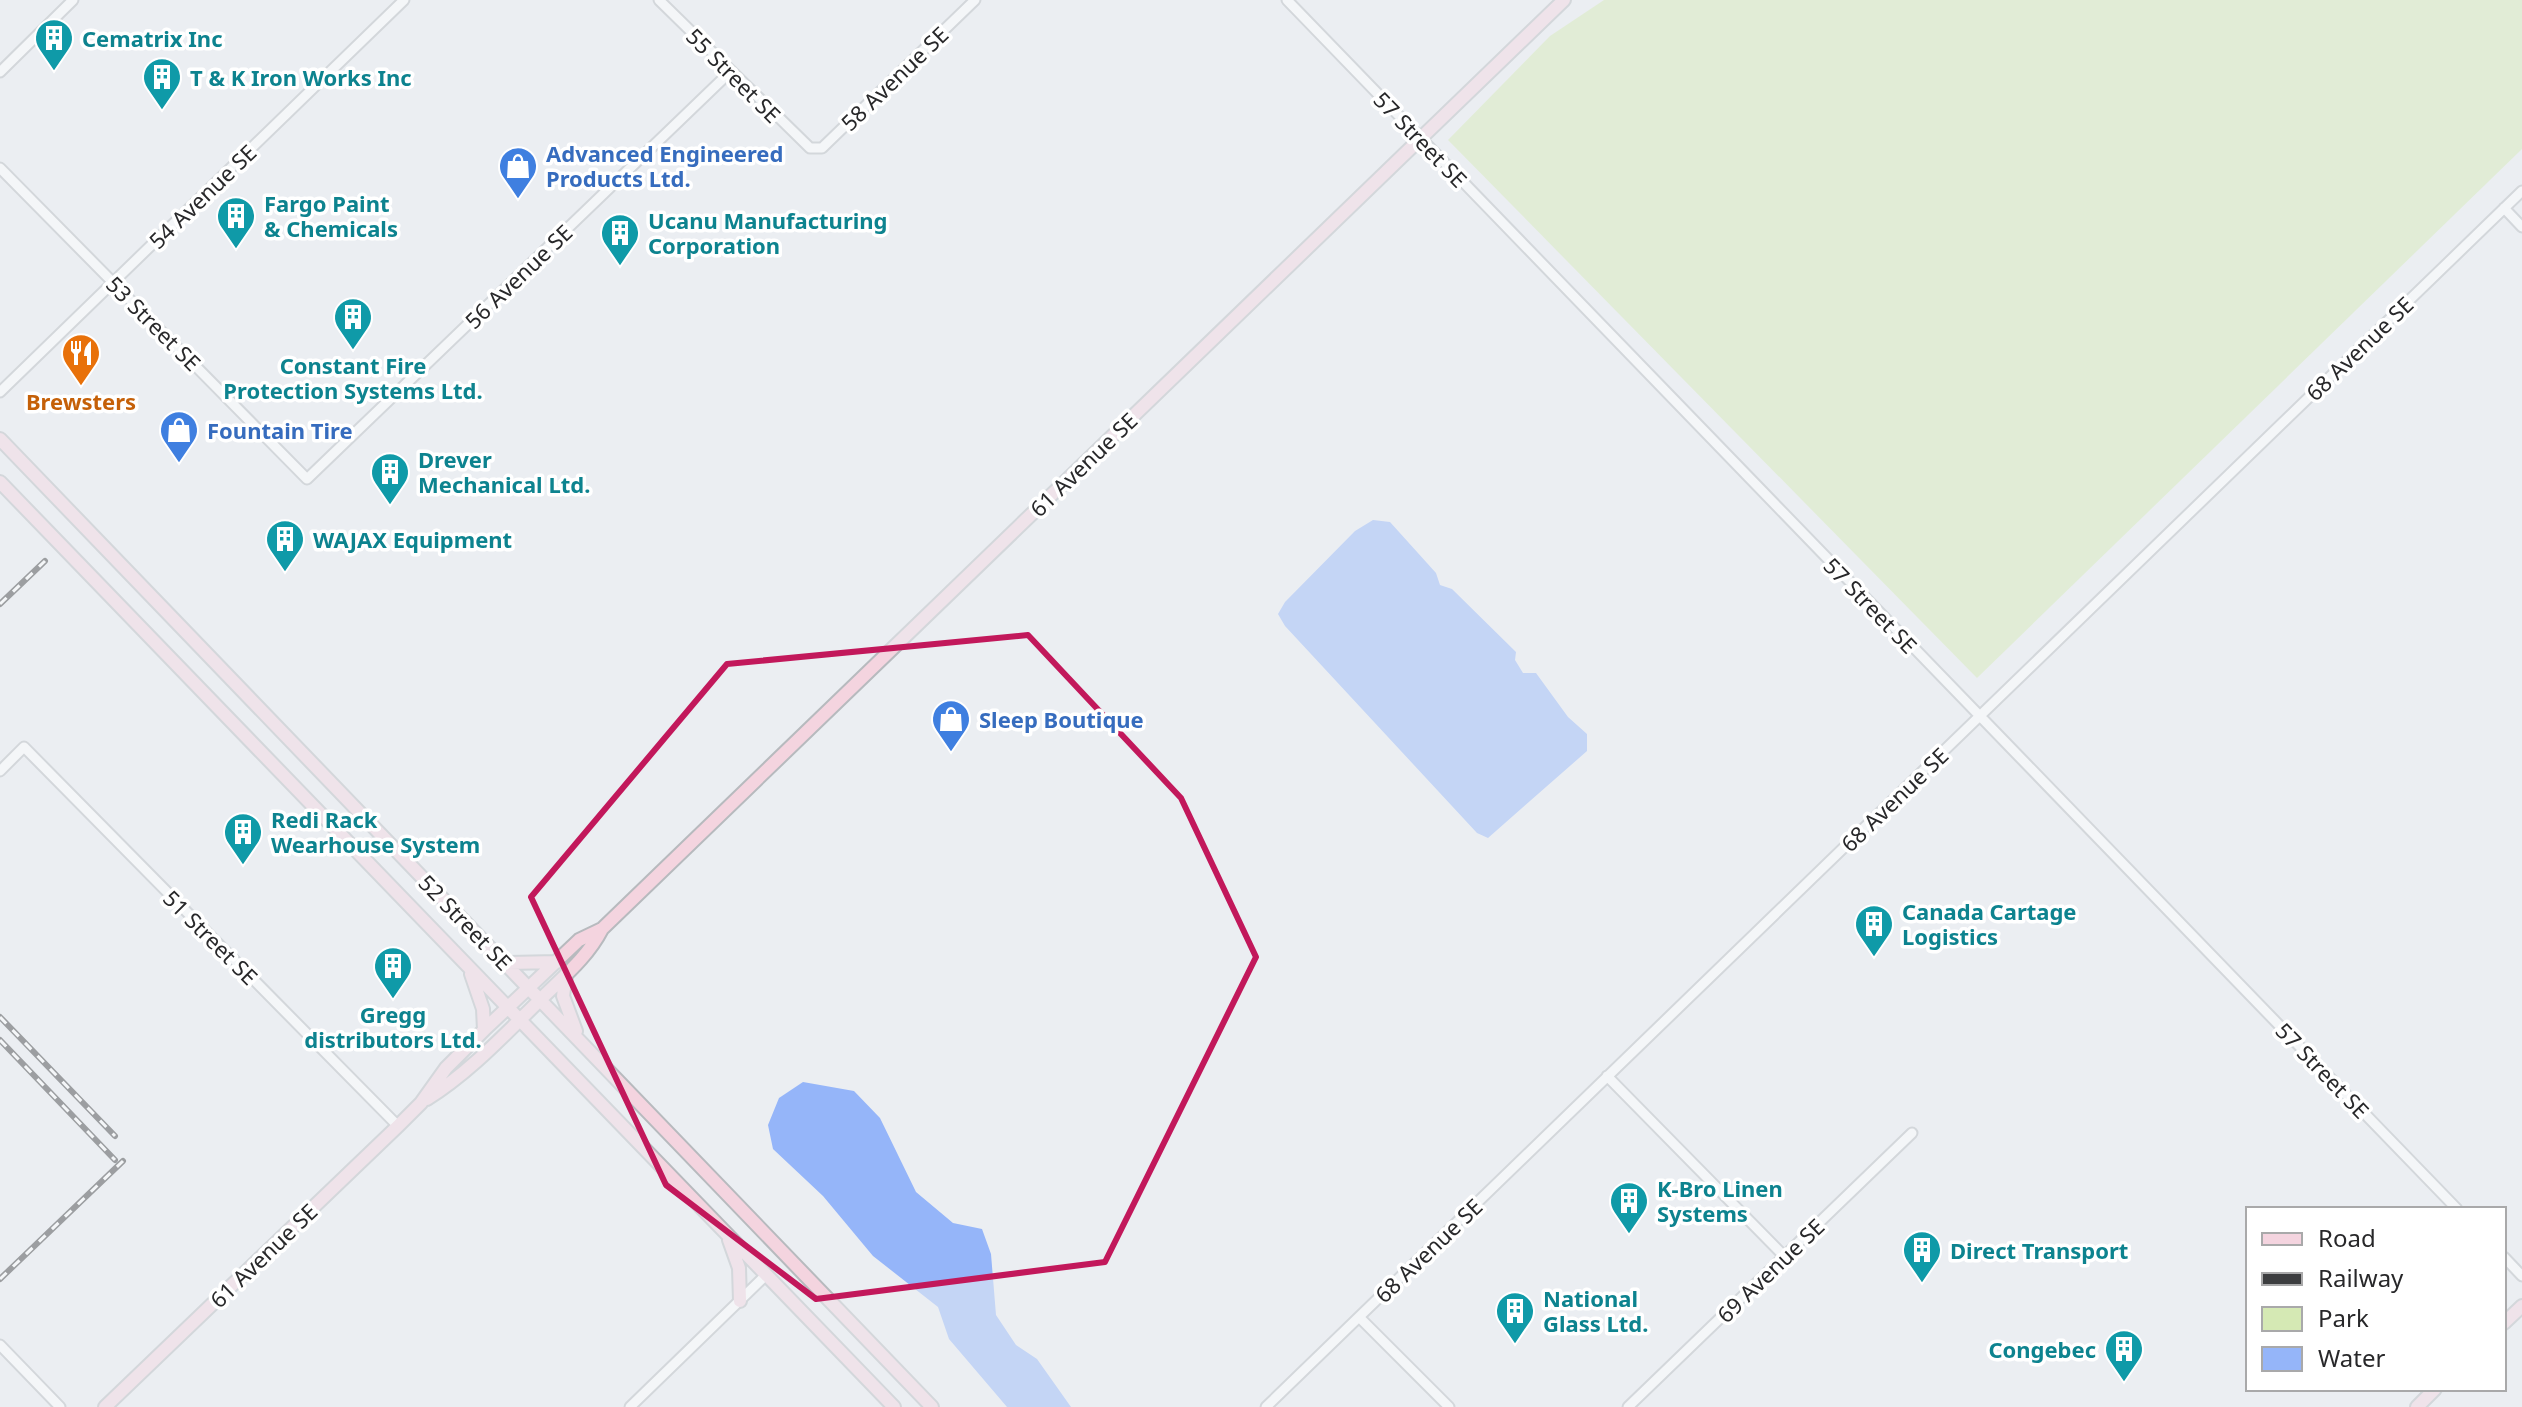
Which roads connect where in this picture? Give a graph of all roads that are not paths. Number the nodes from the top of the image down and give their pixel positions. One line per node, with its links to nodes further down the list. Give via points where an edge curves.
1 (73, 0): 7 (street)
2 (404, 0): 15 (street, 54 Avenue SE)
3 (659, 0): 8 (street, 55 Street SE)
4 (975, 0): 10 (street, 58 Avenue SE, via 822,148)
5 (1287, 0): 9 (street, 57 Street SE)
6 (1564, 0): 9 (main road, 61 Avenue SE)
7 (0, 72)
8 (730, 72): 10 (street, 55 Street SE); 19 (street, 56 Avenue SE)
9 (1419, 137): 21 (street, 57 Street SE); 23 (main road, 61 Avenue SE)
10 (810, 148)
11 (0, 168): 15 (street, 53 Street SE)
12 (2522, 191): 13 (street, 68 Avenue SE)
13 (2504, 208): 14 (street); 21 (street, 68 Avenue SE)
14 (2522, 227)
15 (113, 282): 16 (street, 54 Avenue SE); 19 (street, 53 Street SE)
16 (0, 392)
17 (0, 425): 18 (main road)
18 (4, 443): 25 (main road, 52 Street SE)
19 (307, 479)
20 (0, 482): 26 (main road, 52 Street SE)
21 (1979, 717): 34 (street, 68 Avenue SE); 38 (street, 57 Street SE)
22 (0, 771): 36 (street, 51 Street SE, via 24,747)
23 (602, 929): 24 (main road, 61 Avenue SE, via 579,940); 27 (main road, 61 Avenue SE, via 591,951)
24 (557, 962): 25 (main road); 28 (main road, 61 Avenue SE)
25 (506, 963): 28 (main road, 52 Street SE)
26 (470, 971): 30 (main road, 52 Street SE); 32 (main road)
27 (566, 975): 29 (main road, 61 Avenue SE); 33 (main road, via 563,996)
28 (529, 988): 29 (main road, 52 Street SE); 30 (main road, 61 Avenue SE)
29 (541, 999): 31 (main road, 61 Avenue SE); 33 (main road, 52 Street SE)
30 (508, 1008): 31 (main road, 52 Street SE); 32 (main road, 61 Avenue SE)
31 (520, 1020): 35 (main road, 61 Avenue SE, via 455,1082); 39 (main road, 52 Street SE)
32 (484, 1030): 35 (main road, 61 Avenue SE)
33 (579, 1038): 54 (main road, 52 Street SE)
34 (1607, 1076): 40 (street); 46 (street, 68 Avenue SE)
35 (421, 1103): 36 (main road, 61 Avenue SE)
36 (398, 1126): 51 (main road, 61 Avenue SE)
37 (1912, 1133): 40 (street, 69 Avenue SE)
38 (2455, 1207)
39 (728, 1237): 42 (main road, 52 Street SE); 44 (main road, via 739,1268)
40 (1784, 1256): 57 (street, 69 Avenue SE)
41 (2506, 1259): 43 (street)
42 (766, 1275): 44 (street); 53 (main road, 52 Street SE)
43 (2522, 1276)
44 (740, 1301): 52 (street)
45 (2522, 1306): 47 (main road)
46 (1359, 1317): 55 (street, 68 Avenue SE); 56 (street)
47 (2506, 1321)
48 (0, 1345): 50 (street)
49 (2433, 1391): 58 (main road)
50 (60, 1407)
51 (105, 1407)
52 (630, 1407)
53 (894, 1407)
54 (932, 1407)
55 (1266, 1407)
56 (1449, 1407)
57 (1628, 1407)
58 (2417, 1407)

